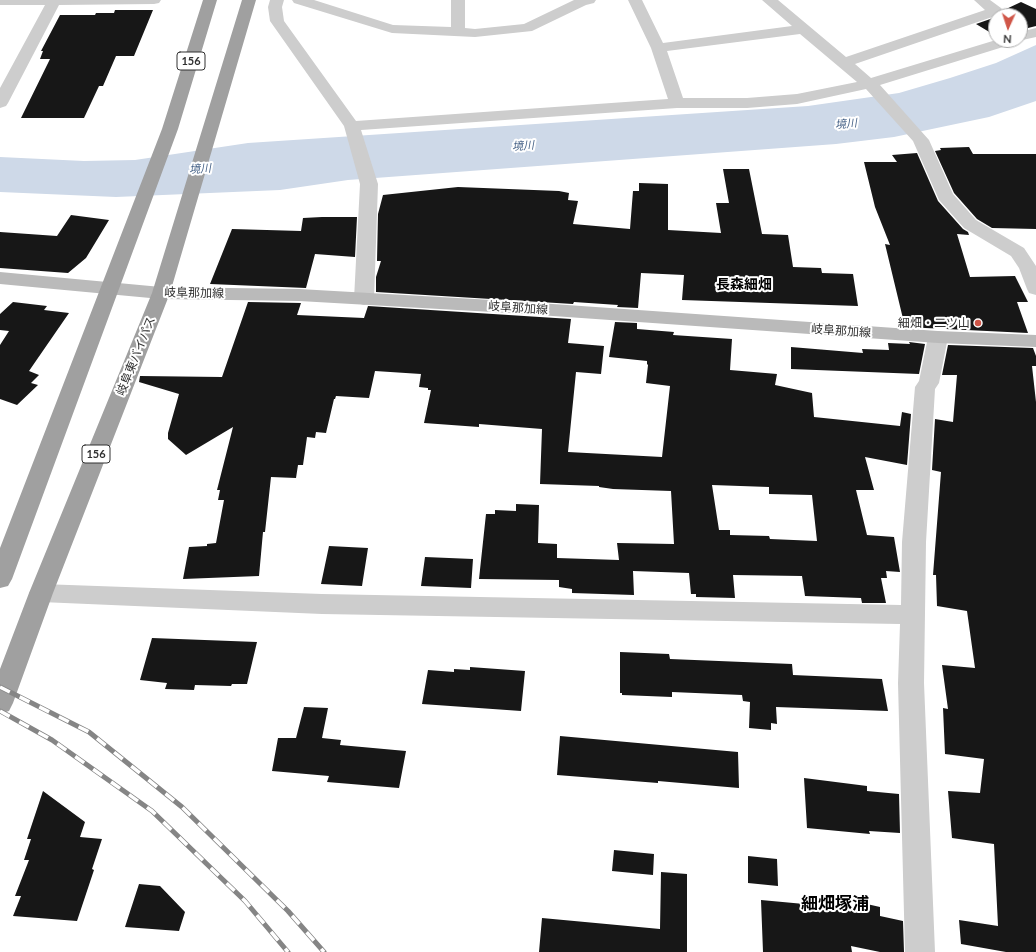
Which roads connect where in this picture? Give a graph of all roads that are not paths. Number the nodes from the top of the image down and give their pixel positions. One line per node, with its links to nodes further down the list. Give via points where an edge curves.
1 (55, 0): 2 (street); 12 (street); 19 (street)
2 (154, 0)
3 (210, 0): 23 (highway, 156, via 172,122)
4 (249, 0): 25 (highway, 岐阜東バイパス / 156)
5 (277, 0): 21 (street, via 277,21)
6 (299, 0): 14 (street, via 392,29)
7 (458, 0): 14 (street)
8 (589, 0): 14 (street, via 527,28)
9 (635, 0): 15 (street)
10 (769, 0): 13 (street)
11 (981, 0): 17 (street, via 996,11)
12 (0, 1)
13 (804, 29): 15 (street); 17 (street)
14 (458, 33)
15 (658, 48): 20 (street)
16 (988, 48): 18 (street)
17 (843, 63): 18 (street)
18 (872, 86): 20 (street, via 797,99 747,103); 24 (street, via 921,140 945,196 970,224 1018,252)
19 (0, 103)
20 (677, 103): 21 (street)
21 (353, 128): 26 (street, via 369,184)
22 (0, 278): 23 (main road, 岐阜那加線)
23 (109, 288): 25 (main road, 岐阜那加線); 29 (highway, 156)
24 (1036, 289)
25 (161, 293): 26 (main road, 岐阜那加線, via 299,295); 30 (highway, 岐阜東バイパス / 156)
26 (364, 299): 27 (main road, 岐阜那加線)
27 (938, 337): 28 (main road, 岐阜那加線); 31 (street, via 926,387 914,542)
28 (1036, 341)
29 (2, 571)
30 (41, 593): 31 (street, via 322,604); 32 (highway, 岐阜東バイパス / 156)
31 (912, 615): 33 (street, via 911,683)
32 (0, 703)
33 (920, 952)

